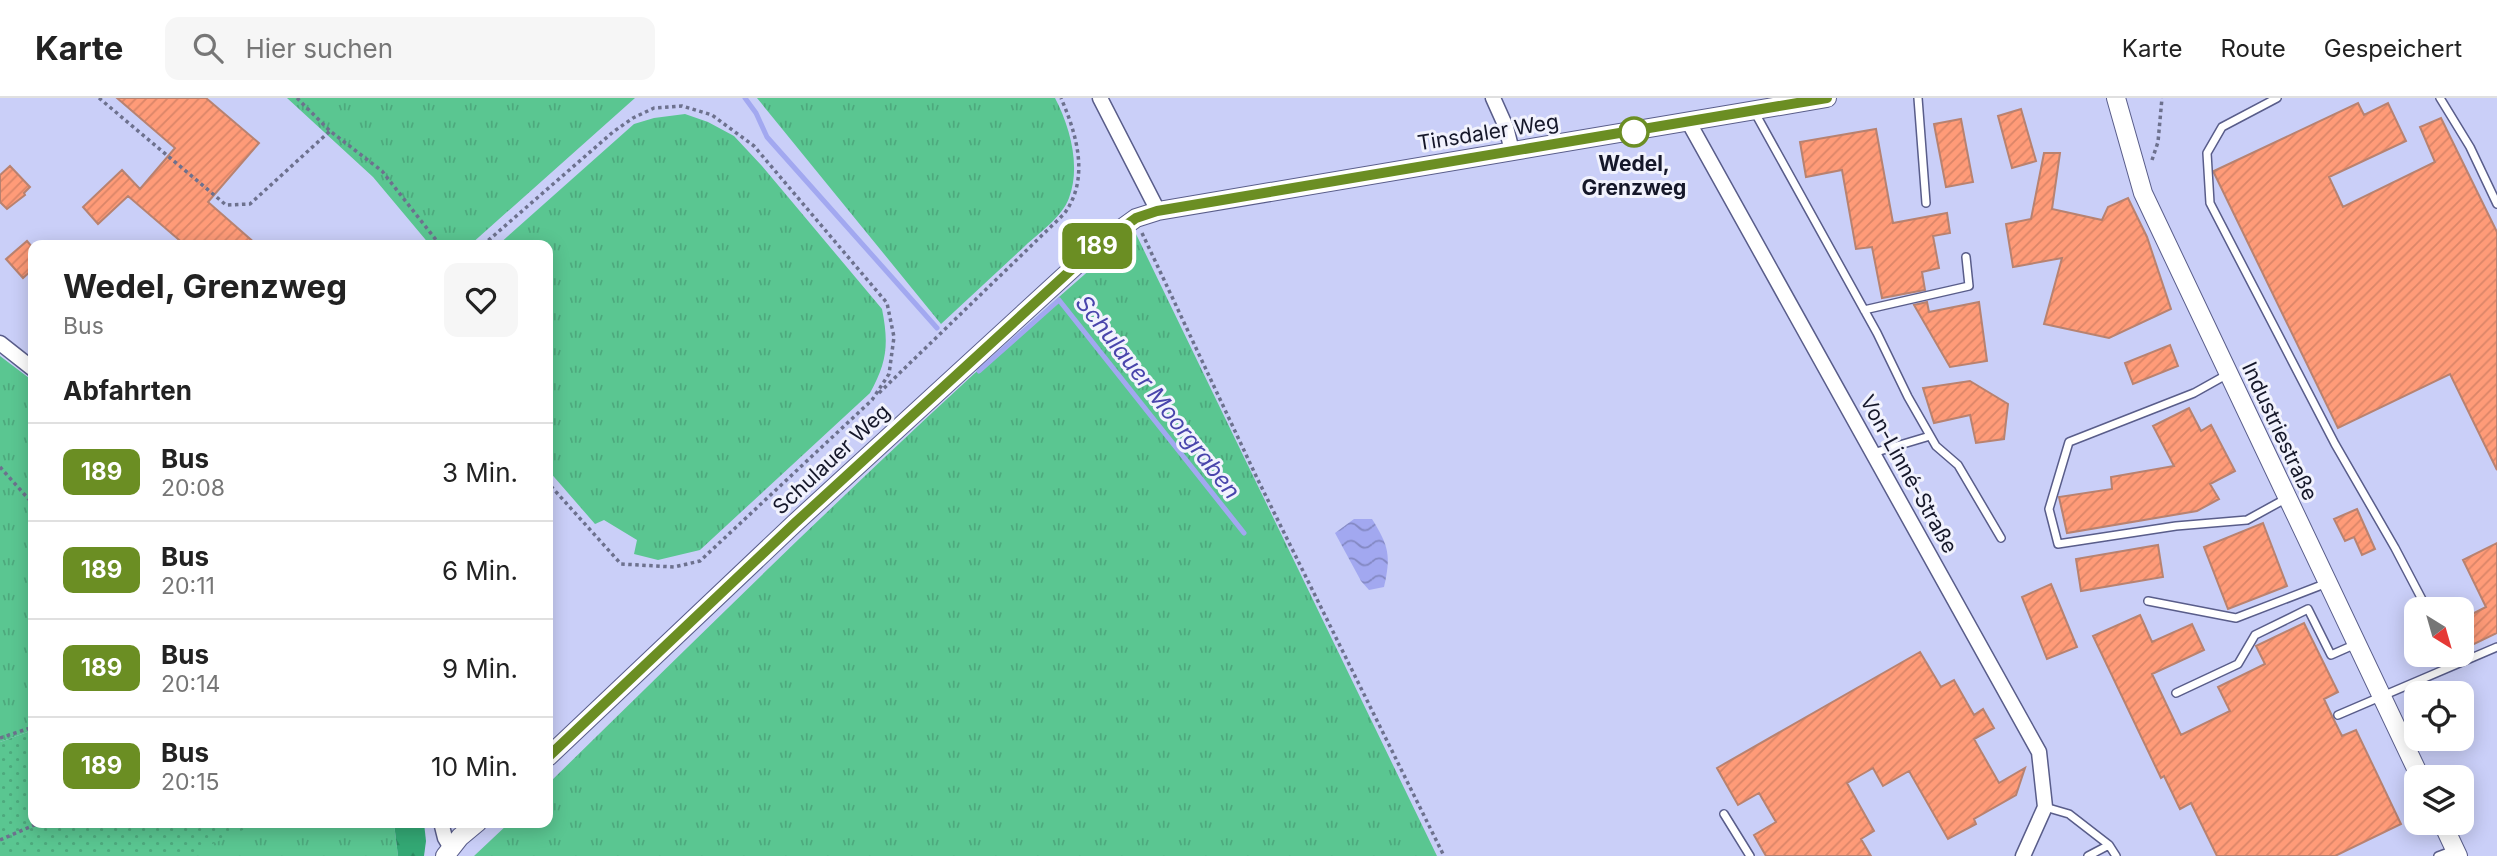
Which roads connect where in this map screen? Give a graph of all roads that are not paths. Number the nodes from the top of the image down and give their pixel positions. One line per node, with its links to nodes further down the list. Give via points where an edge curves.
1 (1100, 98): 13 (street)
2 (1493, 98): 10 (street)
3 (1827, 98): 8 (street, Tinsdaler Weg)
4 (1918, 98): 11 (lane)
5 (2116, 98): 18 (street, Industriestraße, via 2143,193)
6 (2277, 98): 24 (lane, via 2222,127 2207,153 2210,203)
7 (2441, 98): 12 (lane)
8 (1754, 110): 9 (street, Tinsdaler Weg); 15 (lane)
9 (1688, 121): 10 (street, Tinsdaler Weg); 20 (street, Von-Linné-Straße)
10 (1512, 151): 13 (street, Tinsdaler Weg)
11 (1926, 203)
12 (2497, 204)
13 (1157, 211): 33 (street, Schulauer Weg, via 1136,218 1097,246)
14 (1966, 257): 15 (lane, via 1969,286)
15 (1864, 310): 19 (lane)
16 (0, 343): 17 (street)
17 (28, 365)
18 (2228, 374): 21 (street, Industriestraße); 21 (lane, via 2194,393 2069,442 2049,509 2058,544 2247,520)
19 (1930, 436): 20 (lane); 22 (lane, via 1958,465)
20 (1873, 453): 35 (street, Von-Linné-Straße, via 2039,752)
21 (2287, 498): 23 (street, Industriestraße)
22 (2001, 538)
23 (2328, 583): 25 (lane, via 2236,618); 26 (street, Industriestraße)
24 (2421, 597)
25 (2148, 601)
26 (2357, 644): 30 (lane, via 2331,656 2308,609 2255,635 2238,664); 31 (street, Industriestraße)
27 (2497, 648): 28 (lane)
28 (2474, 657)
29 (2450, 667): 31 (lane)
30 (2176, 693)
31 (2381, 695): 32 (lane); 34 (street, Industriestraße)
32 (2338, 715)
33 (553, 752)
34 (2414, 765)
35 (2045, 807): 40 (lane, via 2069,814); 44 (street)
36 (1724, 814): 43 (lane)
37 (443, 828): 41 (street)
38 (472, 828): 41 (street)
39 (2445, 835): 42 (street)
40 (2109, 845): 45 (lane); 46 (lane)
41 (448, 852)
42 (2450, 854)
43 (1750, 856)
44 (2023, 856)
45 (2088, 856)
46 (2116, 856)

